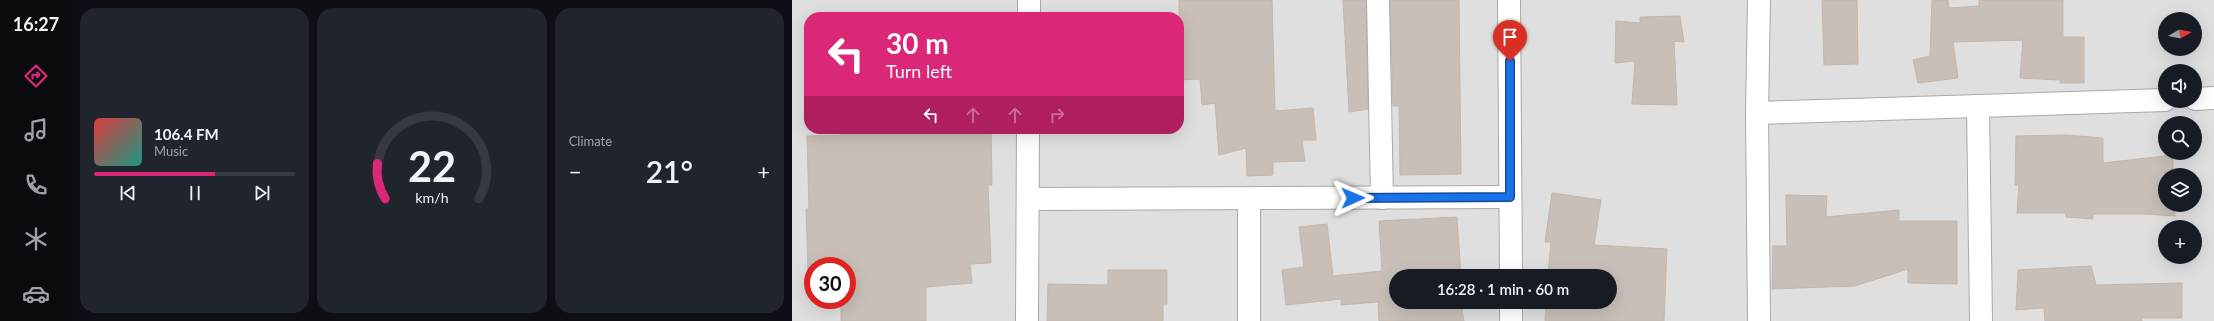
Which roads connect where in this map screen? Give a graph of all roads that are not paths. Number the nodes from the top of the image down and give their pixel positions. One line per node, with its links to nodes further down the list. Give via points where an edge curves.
1 (1029, 0): 5 (street)
2 (1378, 0): 13 (street)
3 (1509, 0): 12 (street)
4 (1759, 0): 10 (street)
5 (1029, 12)
6 (2214, 98): 7 (street)
7 (2202, 99)
8 (2158, 100): 9 (street)
9 (1978, 106): 10 (street); 22 (street)
10 (1757, 113): 21 (street)
11 (1028, 134): 14 (street)
12 (1510, 197): 13 (street); 16 (street)
13 (1382, 198): 15 (street)
14 (1028, 199): 15 (street); 18 (street)
15 (1248, 200): 19 (street)
16 (1510, 269)
17 (1511, 309): 20 (street)
18 (1027, 321)
19 (1249, 321)
20 (1511, 321)
21 (1759, 321)
22 (1981, 321)

